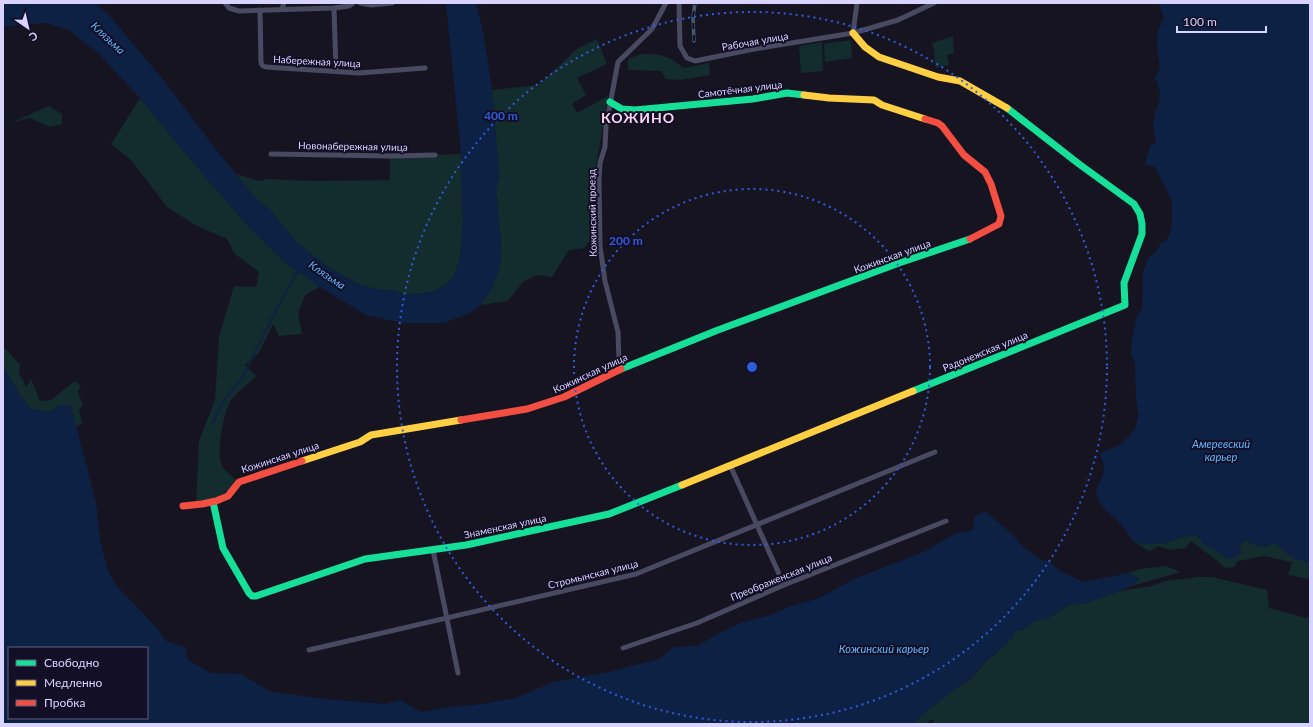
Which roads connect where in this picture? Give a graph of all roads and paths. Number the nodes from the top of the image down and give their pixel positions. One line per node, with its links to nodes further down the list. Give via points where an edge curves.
1 (225, 3): 12 (street, via 229,8)
2 (284, 3): 11 (street)
3 (353, 3): 10 (street)
4 (360, 3): 5 (street)
5 (392, 3)
6 (666, 3): 16 (street, Кожинский проезд, via 652,29 618,62)
7 (679, 3): 13 (street, Рабочая улица, via 680,46 687,58 695,61)
8 (857, 3): 13 (street)
9 (934, 3): 13 (street, Рабочая улица, via 898,20)
10 (334, 8): 11 (street); 15 (street)
11 (282, 9): 12 (street)
12 (260, 10): 15 (street, Набережная улица, via 263,66)
13 (853, 33): 21 (street, Радонежская улица, via 865,48 879,58 960,81 1004,105 1134,204 1139,210 1143,227 1123,285 1125,305)
14 (425, 68): 15 (street, Набережная улица)
15 (336, 71)
16 (610, 102): 19 (street, Самотёчная улица, via 622,109 635,110 753,99 787,93 874,100 943,126 963,154 987,175 1001,216); 20 (street, Кожинский проезд, via 605,146 600,163 600,246 604,282 618,332 619,361)
17 (271, 154): 18 (street, Новонабережная улица)
18 (435, 155)
19 (999, 224): 20 (street, Кожинская улица, via 973,238 718,330)
20 (622, 368): 24 (street, Кожинская улица, via 564,397 527,409 371,435 360,442 239,481 232,492)
21 (852, 417): 23 (street, Знаменская улица)
22 (935, 452): 27 (street, Стромынская улица)
23 (730, 465): 27 (street); 28 (street, Знаменская улица, via 609,514)
24 (213, 502): 25 (street, Кожинская улица); 28 (street, Знаменская улица, via 224,548 252,596 365,559)
25 (183, 506)
26 (946, 521): 29 (street, Преображенская улица)
27 (756, 525): 29 (street); 30 (street, Стромынская улица, via 636,574)
28 (433, 550): 30 (street)
29 (784, 585): 31 (street, Преображенская улица, via 697,623)
30 (446, 618): 32 (street, Стромынская улица); 33 (street)
31 (623, 648)
32 (309, 650)
33 (458, 673)

